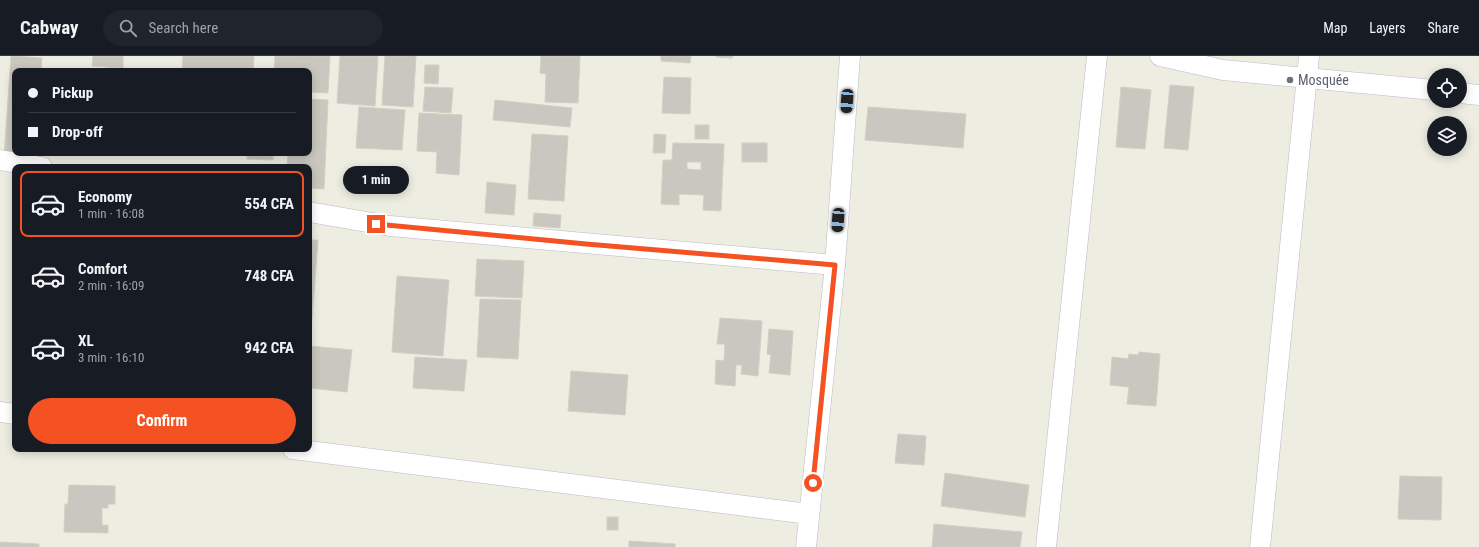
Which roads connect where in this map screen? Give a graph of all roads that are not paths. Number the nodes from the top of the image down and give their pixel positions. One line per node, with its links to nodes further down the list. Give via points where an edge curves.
1 (850, 56): 12 (street)
2 (1097, 56): 18 (street)
3 (1160, 56): 5 (street, via 1223,70)
4 (1309, 56): 5 (street)
5 (1307, 78): 6 (street); 19 (street)
6 (1427, 89)
7 (1467, 94): 8 (street)
8 (1479, 95)
9 (0, 160): 10 (street)
10 (24, 164)
11 (312, 213): 12 (street, via 397,227)
12 (835, 265): 16 (street)
13 (0, 412): 14 (street)
14 (12, 414)
15 (312, 451): 16 (street)
16 (809, 514): 17 (street)
17 (806, 547)
18 (1046, 547)
19 (1260, 547)

